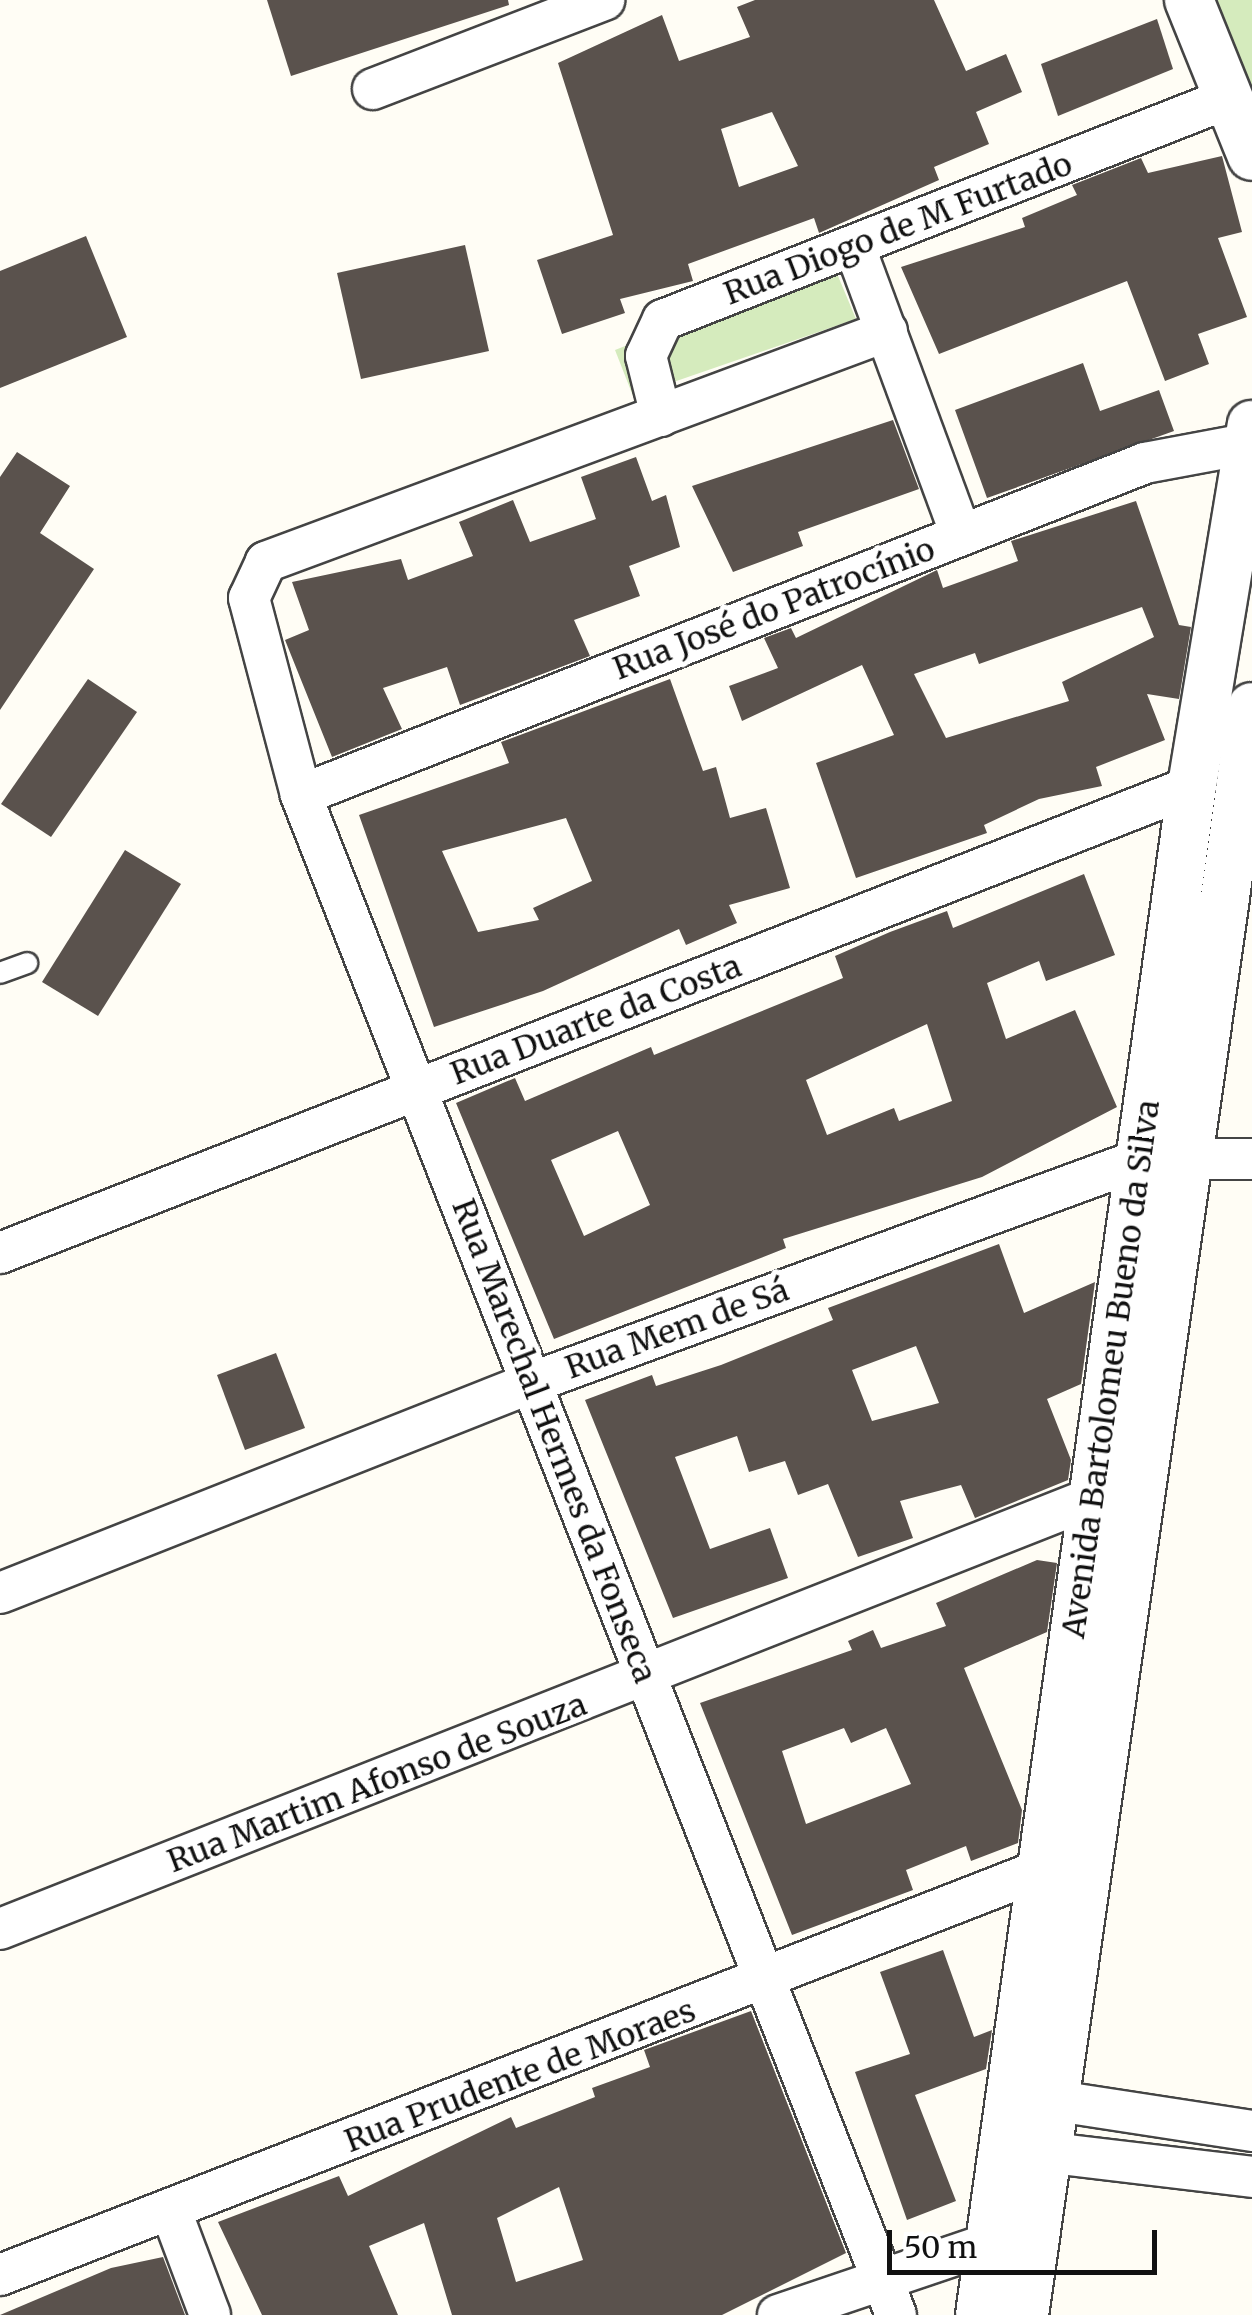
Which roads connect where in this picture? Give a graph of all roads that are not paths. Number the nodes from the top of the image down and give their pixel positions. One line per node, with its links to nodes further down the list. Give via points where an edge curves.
1 (604, 0): 3 (street)
2 (1189, 0): 4 (street)
3 (373, 89)
4 (1228, 98): 5 (street); 6 (street, Rua Diogo de M Furtado)
5 (1252, 156)
6 (855, 248): 7 (street); 8 (street, Rua Diogo de M Furtado, via 664,320 646,356)
7 (887, 331): 8 (street); 10 (street)
8 (661, 416): 13 (street, Rua Marechal Hermes da Fonseca, via 266,562 254,576 251,617)
9 (1251, 437): 10 (street, Rua José do Patrocínio, via 1145,463); 12 (street, Avenida Bartolomeu Bueno da Silva)
10 (962, 535): 13 (street, Rua José do Patrocínio)
11 (1252, 707): 17 (street, Avenida Bartolomeu Bueno da Silva)
12 (1192, 786): 16 (street, Rua Duarte da Costa); 17 (street, Avenida Bartolomeu Bueno da Silva)
13 (301, 795): 16 (street, Rua Marechal Hermes da Fonseca)
14 (26, 963): 15 (lane)
15 (0, 973)
16 (418, 1091): 19 (street, Rua Duarte da Costa); 20 (street, Rua Marechal Hermes da Fonseca)
17 (1167, 1155): 18 (street, Rua Mem de Sá); 20 (street, Rua Mem de Sá); 21 (street, Avenida Bartolomeu Bueno da Silva); 22 (street, Avenida Bartolomeu Bueno da Silva)
18 (1252, 1159)
19 (0, 1253)
20 (536, 1381): 23 (street, Rua Mem de Sá); 24 (street, Rua Marechal Hermes da Fonseca)
21 (1144, 1481): 22 (street, Rua Martim Afonso de Souza); 28 (street, Avenida Bartolomeu Bueno da Silva)
22 (1092, 1495): 24 (street, Rua Martim Afonso de Souza); 25 (street, Avenida Bartolomeu Bueno da Silva)
23 (0, 1593)
24 (646, 1678): 26 (street, Rua Martim Afonso de Souza); 27 (street, Rua Marechal Hermes da Fonseca)
25 (1038, 1871): 27 (street, Rua Prudente de Moraes); 28 (street, Avenida Bartolomeu Bueno da Silva)
26 (0, 1930)
27 (760, 1984): 32 (street, Rua Prudente de Moraes); 34 (street, Rua Marechal Hermes da Fonseca)
28 (1032, 2097): 29 (street); 30 (street, Avenida Bartolomeu Bueno da Silva)
29 (1252, 2131)
30 (1025, 2150): 31 (street); 33 (street, Avenida Bartolomeu Bueno da Silva); 40 (street, Avenida Bartolomeu Bueno da Silva)
31 (1252, 2177)
32 (171, 2211): 35 (street, Rua Prudente de Moraes); 36 (street)
33 (991, 2242): 34 (street); 39 (street, Avenida Bartolomeu Bueno da Silva)
34 (881, 2274): 37 (street); 38 (street, Rua Marechal Hermes da Fonseca)
35 (0, 2275)
36 (210, 2315)
37 (778, 2315)
38 (896, 2315)
39 (980, 2315)
40 (1024, 2315)

